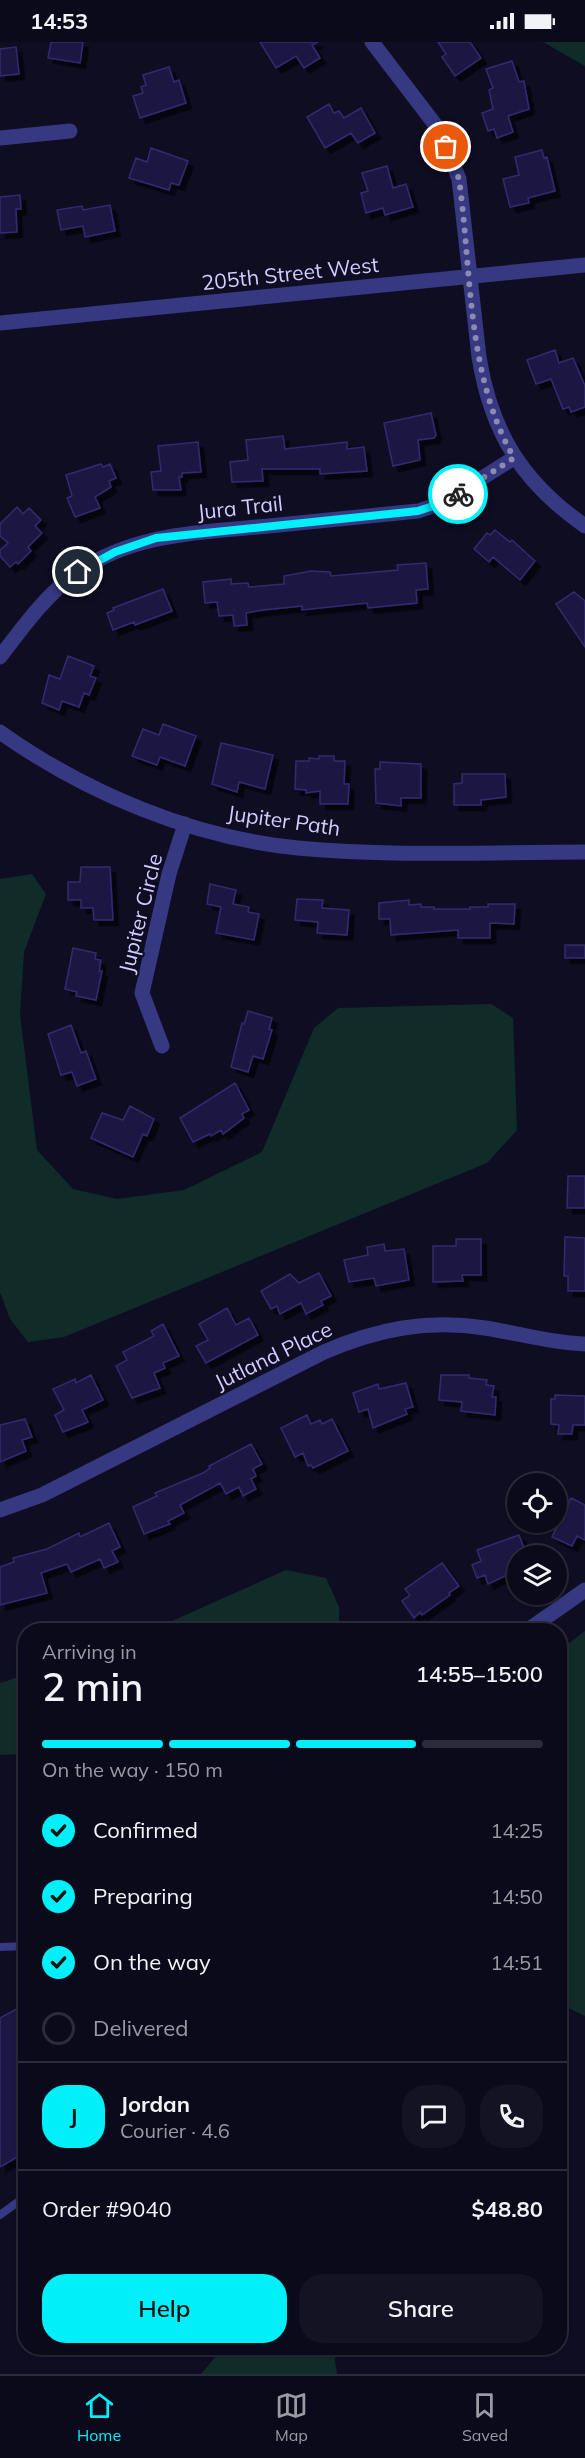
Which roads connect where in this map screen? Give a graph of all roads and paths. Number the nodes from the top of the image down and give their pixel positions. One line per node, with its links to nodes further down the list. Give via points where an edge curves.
1 (372, 42): 5 (street, via 440,131 459,179)
2 (70, 131): 3 (street)
3 (0, 138)
4 (585, 265): 5 (street, 205th Street West)
5 (470, 277): 6 (street, 205th Street West); 7 (street, via 484,385 496,423)
6 (0, 323)
7 (514, 458): 8 (street, via 548,497); 9 (street, Jura Trail, via 442,503 418,511 178,535 135,544 96,561 62,584)
8 (585, 526)
9 (0, 657)
10 (0, 732): 11 (street, Jupiter Path, via 67,774 125,802)
11 (185, 824): 12 (street, Jupiter Path, via 297,848); 13 (street, Jupiter Circle, via 169,874 142,993)
12 (585, 852)
13 (162, 1046)
14 (585, 1344): 15 (street, Jutland Place, via 542,1341 445,1324 413,1325 367,1335 324,1352 42,1495)
15 (0, 1510)
16 (585, 1590): 17 (street)
17 (538, 1623)
18 (18, 1946): 19 (lane)
19 (0, 1947)
20 (18, 2202): 21 (lane)
21 (0, 2215)

